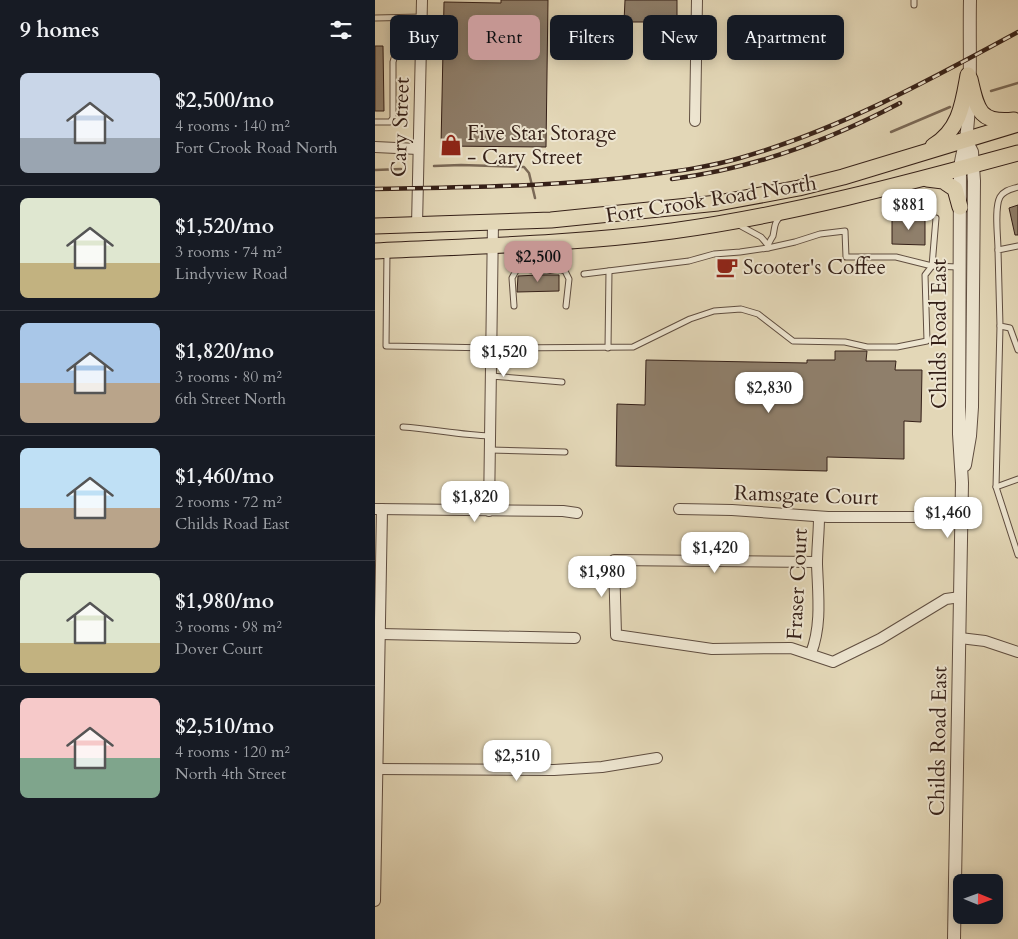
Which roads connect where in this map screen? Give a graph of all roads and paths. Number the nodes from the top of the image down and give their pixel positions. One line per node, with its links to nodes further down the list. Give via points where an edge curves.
1 (422, 0): 4 (street, Cary Street)
2 (697, 0): 11 (street)
3 (970, 0): 9 (street)
4 (421, 15)
5 (375, 18): 6 (lane)
6 (390, 18)
7 (394, 60): 12 (lane, via 393,118 390,122)
8 (421, 60): 16 (street, Cary Street)
9 (969, 75): 10 (main road, via 978,108 985,117 998,121); 14 (street); 17 (main road, via 960,115 952,130 938,143)
10 (1018, 120)
11 (695, 121)
12 (375, 122)
13 (1018, 124): 14 (main road)
14 (966, 140): 17 (main road); 19 (street, Childs Road East, via 972,152)
15 (375, 147): 16 (street)
16 (418, 149): 27 (street, Cary Street)
17 (918, 154): 26 (main road, via 799,188 718,203 607,215)
18 (1018, 154): 19 (main road, Fort Crook Road North)
19 (967, 167): 20 (main road, Fort Crook Road North); 22 (street, Childs Road East); 51 (street, Childs Road East, via 972,407)
20 (923, 178): 22 (main road, via 949,184 955,189); 23 (main road, Fort Crook Road North)
21 (1018, 187): 32 (lane, via 1001,195 997,206)
22 (959, 208): 35 (street, Childs Road East)
23 (787, 210): 25 (main road, Fort Crook Road North); 30 (lane, via 774,225)
24 (936, 218): 34 (lane)
25 (733, 221): 29 (main road, Fort Crook Road North, via 609,238); 30 (lane, via 761,237)
26 (493, 222): 27 (main road); 29 (street)
27 (417, 225): 28 (main road)
28 (375, 226)
29 (493, 245): 33 (main road, Fort Crook Road North); 41 (street)
30 (767, 246): 34 (lane, via 845,231 846,257 896,257); 36 (lane, via 689,261)
31 (1018, 246): 32 (lane)
32 (998, 250): 40 (lane)
33 (381, 251): 41 (lane, via 386,346)
34 (932, 266): 35 (lane); 42 (lane, via 925,275 927,341 897,347 793,341 758,314 741,309 714,310 633,347)
35 (958, 267): 51 (street, Childs Road East)
36 (609, 271): 37 (lane); 42 (lane)
37 (585, 274)
38 (514, 306): 39 (lane, via 513,278 517,269 522,268 543,272 565,271 569,279)
39 (566, 306)
40 (999, 326): 43 (lane, via 1010,328); 52 (lane)
41 (492, 348): 42 (lane); 44 (street)
42 (608, 348)
43 (1018, 350)
44 (491, 376): 45 (lane); 47 (street)
45 (562, 382)
46 (403, 427): 47 (lane)
47 (490, 436): 48 (street)
48 (490, 450): 49 (lane); 55 (street)
49 (565, 452)
50 (1018, 479): 52 (lane)
51 (962, 483): 58 (street, Childs Road East)
52 (996, 487): 59 (lane)
53 (378, 509): 55 (street); 62 (street)
54 (679, 509): 57 (street, Ramsgate Court)
55 (489, 510): 56 (street)
56 (577, 514)
57 (819, 517): 58 (street, Ramsgate Court); 60 (street, Fraser Court)
58 (962, 517): 61 (street, Childs Road East)
59 (1018, 555)
60 (817, 562): 66 (street, Fraser Court, via 818,625); 66 (street, via 614,560 616,635 712,649 791,648)
61 (960, 597): 64 (street, Childs Road East); 66 (street, via 946,599 833,662)
62 (380, 634): 63 (street); 68 (street)
63 (575, 638)
64 (959, 638): 65 (street, via 985,641); 70 (street, Childs Road East)
65 (1018, 652)
66 (811, 653)
67 (657, 758): 68 (street, via 602,767 554,770)
68 (376, 768): 69 (street)
69 (375, 901)
70 (954, 939)

